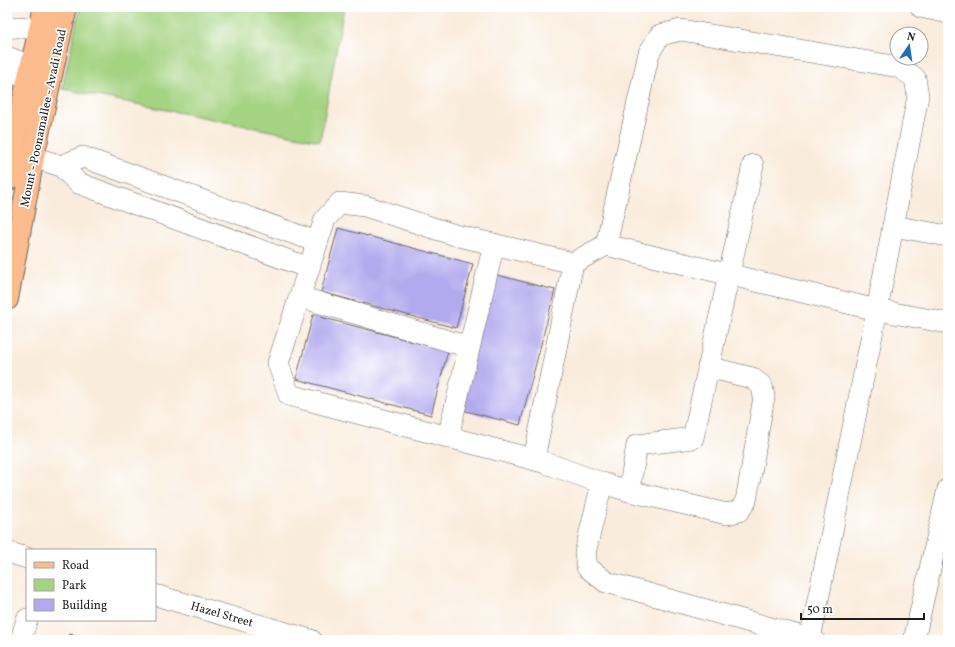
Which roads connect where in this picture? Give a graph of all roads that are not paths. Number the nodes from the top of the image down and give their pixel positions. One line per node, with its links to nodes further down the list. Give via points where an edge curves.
1 (45, 7): 6 (main road, Mount - Poonamallee - Avadi Road)
2 (66, 7): 10 (main road, Mount - Poonamallee - Avadi Road)
3 (921, 7): 4 (street)
4 (944, 11)
5 (7, 28): 6 (street, via 19,26)
6 (39, 32): 8 (main road, Mount - Poonamallee - Avadi Road)
7 (7, 57): 8 (street)
8 (30, 71): 9 (street); 10 (street); 14 (main road, Mount - Poonamallee - Avadi Road)
9 (7, 73)
10 (50, 80): 11 (main road, Mount - Poonamallee - Avadi Road)
11 (33, 157): 13 (street); 24 (main road, Mount - Poonamallee - Avadi Road)
12 (753, 165): 22 (street)
13 (61, 166): 17 (street, via 83,157); 21 (street, via 78,183)
14 (7, 180)
15 (893, 226): 16 (street); 19 (street, via 918,96 915,78 899,67 681,30 660,35 649,53); 25 (street)
16 (948, 236)
17 (317, 242): 18 (street, via 325,219 340,203 365,206 455,235); 21 (street)
18 (494, 244): 20 (street); 27 (street)
19 (606, 245): 20 (street); 22 (street)
20 (573, 264): 30 (street)
21 (309, 268): 23 (street)
22 (729, 274): 25 (street); 28 (street)
23 (300, 297): 27 (street); 29 (street, via 278,363 289,395)
24 (7, 299)
25 (877, 310): 26 (street); 40 (street)
26 (948, 323)
27 (469, 347): 29 (street)
28 (708, 367): 33 (street, via 693,438 637,445); 33 (street, via 752,378 762,386 764,397 746,501 738,510 727,514)
29 (448, 437): 30 (street)
30 (534, 459): 31 (street)
31 (602, 484): 33 (street); 40 (street, via 586,553 587,567 606,582)
32 (948, 488): 41 (street)
33 (629, 491)
34 (7, 552): 35 (street)
35 (26, 558)
36 (156, 595): 39 (street, Hazel Street)
37 (26, 621): 38 (street)
38 (20, 640)
39 (311, 640)
40 (812, 640)
41 (914, 640)

